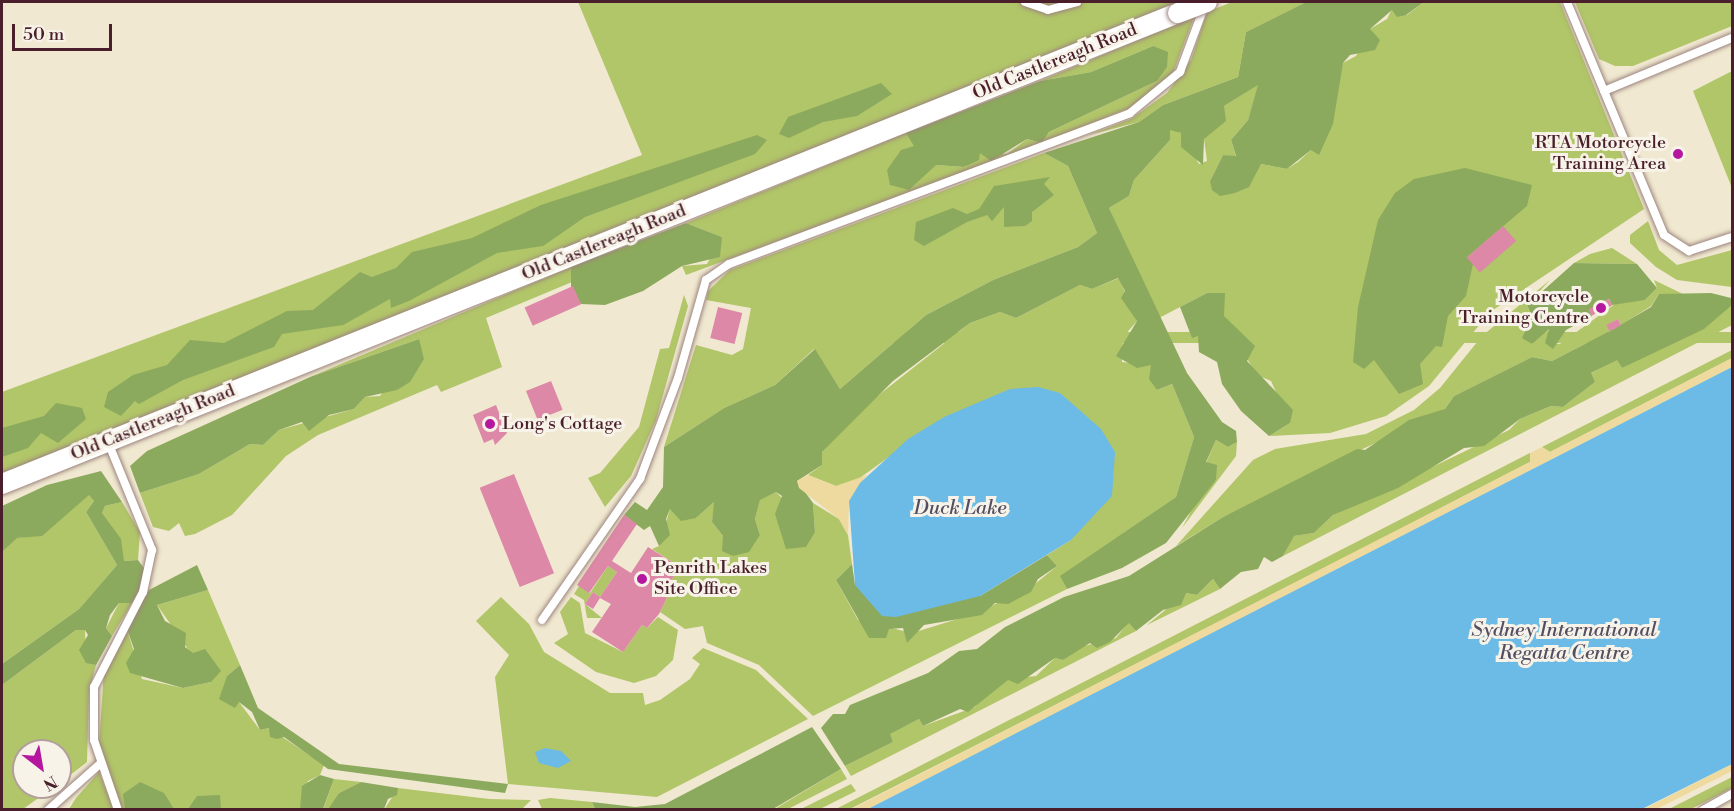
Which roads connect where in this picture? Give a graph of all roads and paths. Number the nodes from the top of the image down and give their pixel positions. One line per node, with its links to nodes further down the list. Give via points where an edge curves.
1 (1025, 2): 2 (lane, via 1048,10)
2 (1077, 2)
3 (1207, 2): 8 (street, Old Castlereagh Road, bridge); 10 (lane, via 1180,72 1130,113 729,264 706,280 678,378 640,479)
4 (1567, 2): 6 (lane)
5 (1732, 38): 6 (lane)
6 (1604, 91): 7 (lane, via 1669,242 1698,250)
7 (1732, 237)
8 (108, 442): 9 (street, Old Castlereagh Road); 11 (lane, via 147,532 152,559 143,592 94,687 94,740)
9 (2, 484)
10 (542, 620)
11 (101, 763): 13 (lane); 14 (lane)
12 (1732, 795): 15 (lane)
13 (48, 810)
14 (118, 810)
15 (1703, 810)

